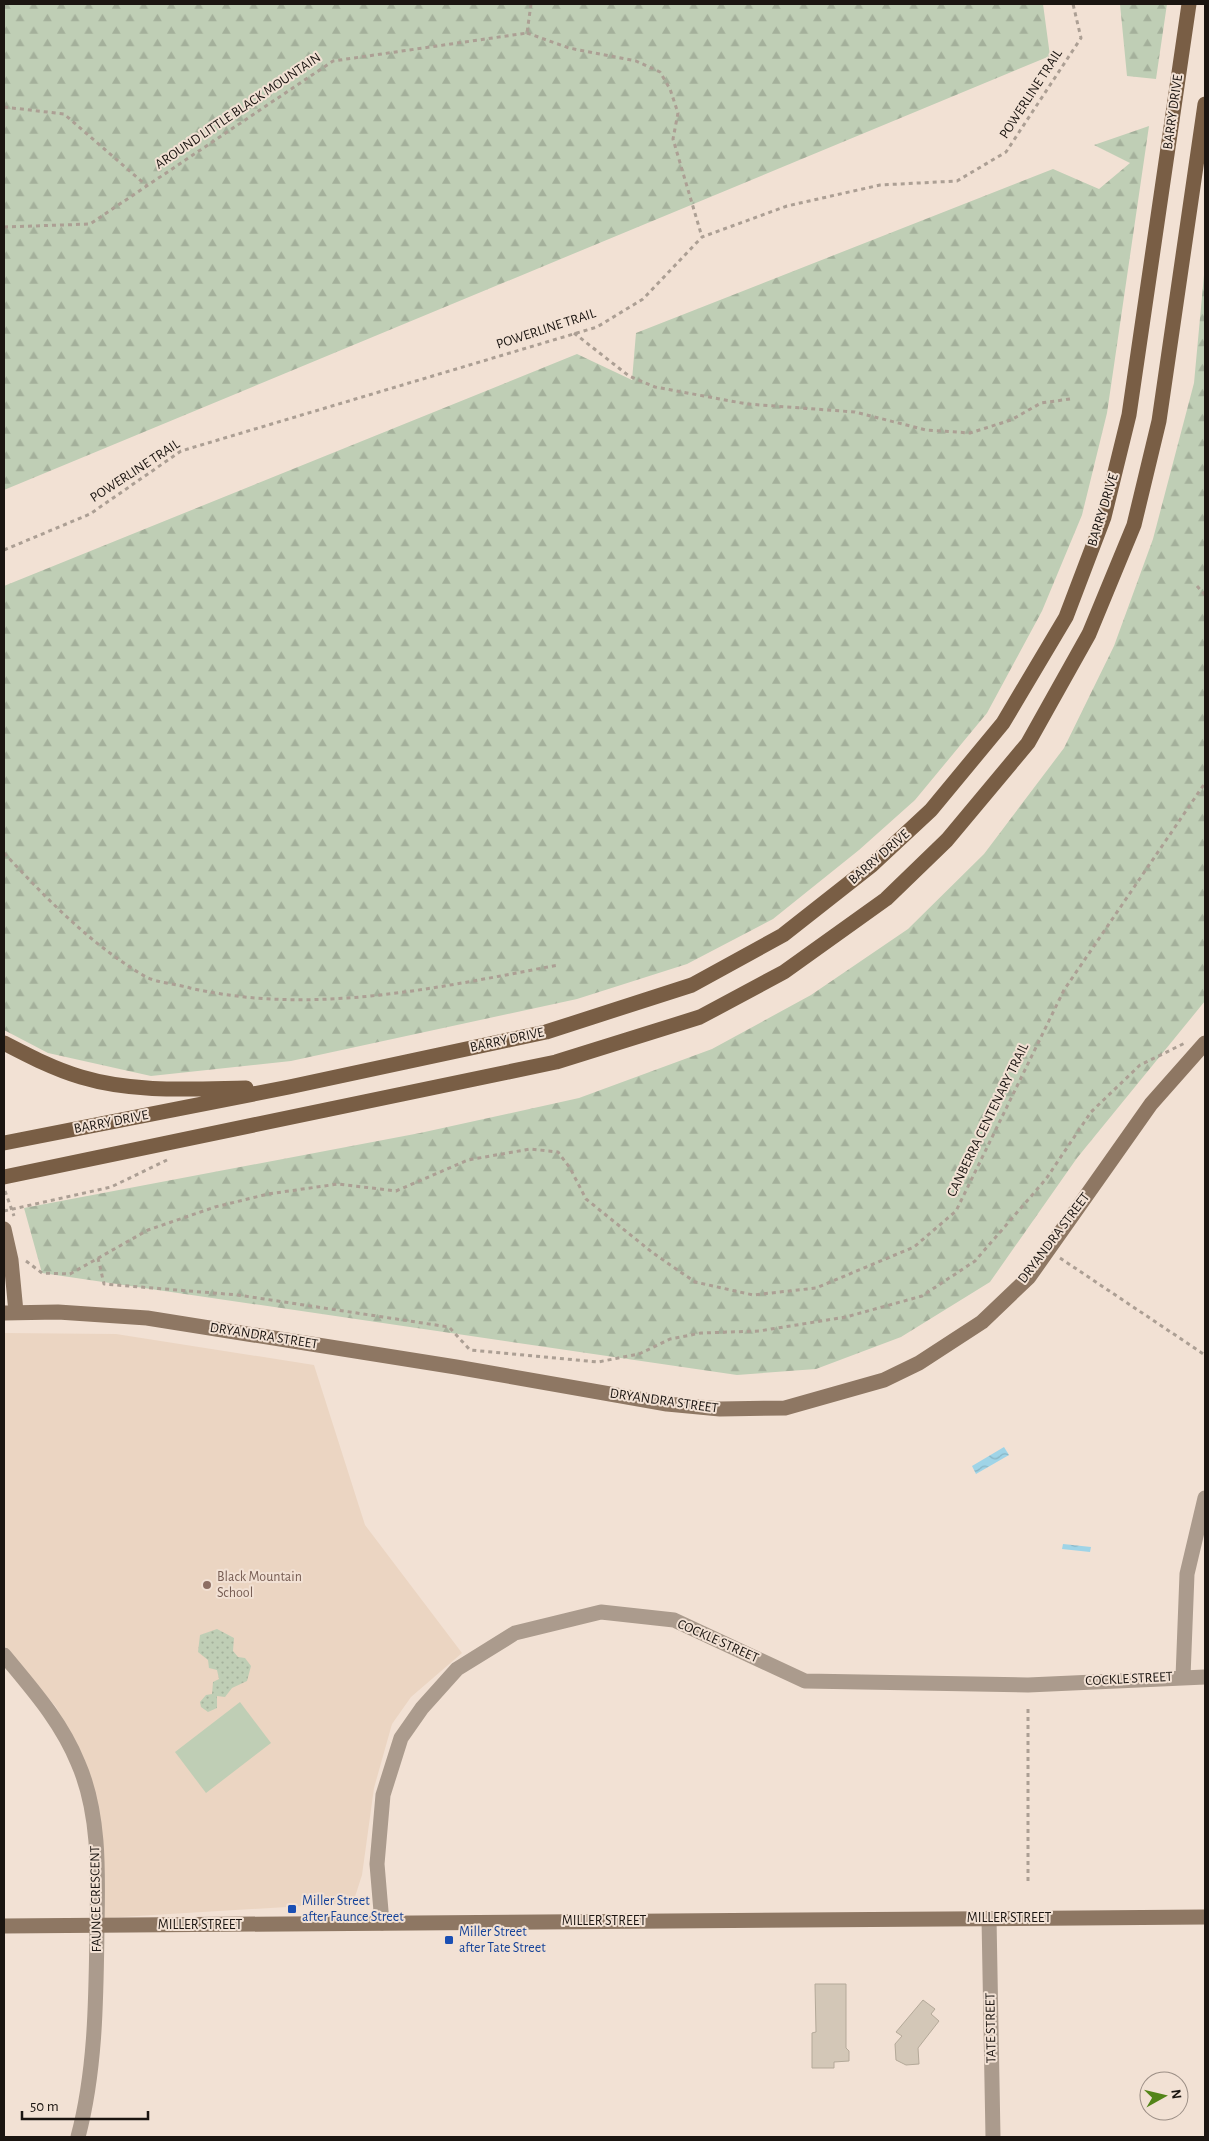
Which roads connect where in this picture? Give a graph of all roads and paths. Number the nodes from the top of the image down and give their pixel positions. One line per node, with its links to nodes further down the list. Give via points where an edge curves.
1 (531, 4): 4 (path)
2 (1073, 4): 9 (path, POWERLINE TRAIL, via 1081,38 1006,152 957,181 880,185 787,206)
3 (1189, 4): 21 (main road, BARRY DRIVE, via 1129,415 1104,517 1066,617 1004,723 932,810 872,865 783,935 692,985 546,1032)
4 (527, 33): 7 (path, AROUND LITTLE BLACK MOUNTAIN, via 334,60); 9 (path, via 569,48 636,60 660,72 678,113 673,139)
5 (1205, 104): 24 (main road, via 1159,421 1134,525 1089,634 1028,743 947,840 886,899 784,972 700,1017 556,1062)
6 (4, 107): 7 (path, via 64,114)
7 (146, 186): 8 (path, AROUND LITTLE BLACK MOUNTAIN, via 90,224)
8 (4, 227)
9 (702, 238): 10 (path, POWERLINE TRAIL, via 643,299 597,327)
10 (574, 333): 11 (path, via 629,376 655,387 748,404 856,412 926,430 970,433 1011,420 1041,403); 12 (path, POWERLINE TRAIL, via 181,451 90,514)
11 (1070, 399)
12 (4, 550)
13 (1198, 586): 14 (path)
14 (1205, 595)
15 (1205, 784): 29 (path, CANBERRA CENTENARY TRAIL, via 1064,990 956,1211 914,1247 816,1288 753,1295 695,1282 586,1199 558,1152 530,1149 468,1160 396,1192 338,1184 215,1206 148,1230)
16 (4, 853): 17 (path, via 51,904 96,943 148,978 230,997 315,1001 424,991)
17 (558, 965)
18 (1188, 1042): 29 (path, via 1140,1065 1091,1112 1046,1179 975,1260 922,1296 846,1317 759,1331 701,1333 670,1339 639,1354 598,1362 470,1350 449,1327 238,1295 104,1284)
19 (4, 1043): 21 (main road, via 63,1071 111,1084 186,1089)
20 (1205, 1044): 31 (street, DRYANDRA STREET, via 1151,1104 1029,1277 982,1322 918,1363 884,1380 785,1408 720,1409 667,1404 147,1318)
21 (289, 1087): 22 (main road, BARRY DRIVE)
22 (4, 1143)
23 (170, 1159): 26 (path, via 111,1187)
24 (4, 1177)
25 (4, 1188): 27 (path)
26 (4, 1211)
27 (10, 1226): 31 (street)
28 (24, 1255): 29 (path, CANBERRA CENTENARY TRAIL, via 25,1260 42,1273 70,1274)
29 (98, 1258)
30 (1060, 1258): 32 (path)
31 (10, 1312)
32 (1205, 1355)
33 (1205, 1498): 35 (street, via 1187,1574)
34 (4, 1654): 43 (street, FAUNCE CRESCENT, via 50,1710 79,1763 90,1802 98,1861)
35 (1183, 1677): 36 (street, COCKLE STREET); 41 (street, COCKLE STREET, via 1028,1685 805,1681 674,1620 601,1612 515,1633 457,1670 422,1708 402,1738 382,1794 377,1864)
36 (1205, 1678)
37 (1028, 1709): 38 (path)
38 (1028, 1883)
39 (1205, 1917): 40 (street, MILLER STREET)
40 (989, 1918): 41 (street, MILLER STREET); 45 (street, TATE STREET)
41 (382, 1923): 43 (street, MILLER STREET)
42 (4, 1926): 43 (street, MILLER STREET)
43 (97, 1926): 44 (street, FAUNCE CRESCENT, via 91,2060)
44 (78, 2137)
45 (994, 2137)

